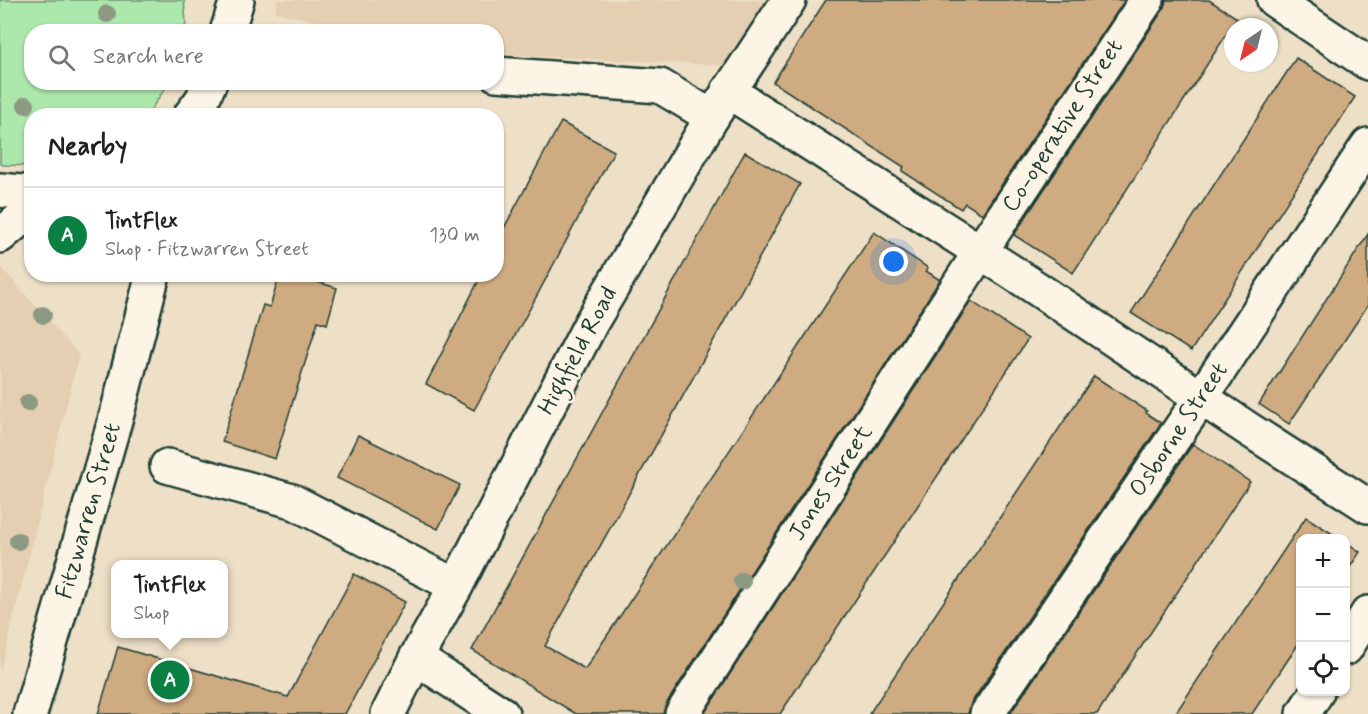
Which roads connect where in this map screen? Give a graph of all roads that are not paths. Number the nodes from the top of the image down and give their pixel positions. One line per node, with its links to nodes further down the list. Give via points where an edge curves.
1 (225, 0): 6 (street)
2 (237, 0): 7 (street)
3 (789, 0): 10 (street, Highfield Road)
4 (1146, 0): 16 (street, Co-operative Street)
5 (1288, 4): 8 (street)
6 (226, 24)
7 (229, 24)
8 (1368, 63)
9 (504, 76): 10 (street, via 660,86)
10 (720, 104): 16 (street, via 785,127); 21 (street, Highfield Road, via 591,323)
11 (1368, 145): 18 (street, Osborne Street)
12 (0, 190): 13 (street)
13 (24, 192)
14 (24, 215): 15 (street)
15 (0, 236)
16 (980, 252): 18 (street); 29 (street, Jones Street)
17 (145, 290): 26 (street, Fitzwarren Street, via 118,410)
18 (1201, 398): 20 (street); 30 (street, Osborne Street)
19 (167, 466): 21 (street, via 292,501)
20 (1368, 506)
21 (456, 586): 24 (street, Highfield Road)
22 (1368, 613): 23 (street)
23 (1350, 642)
24 (416, 658): 27 (street, Highfield Road); 28 (street)
25 (1314, 696): 31 (street)
26 (30, 714)
27 (388, 714)
28 (502, 714)
29 (682, 714)
30 (987, 714)
31 (1303, 714)

